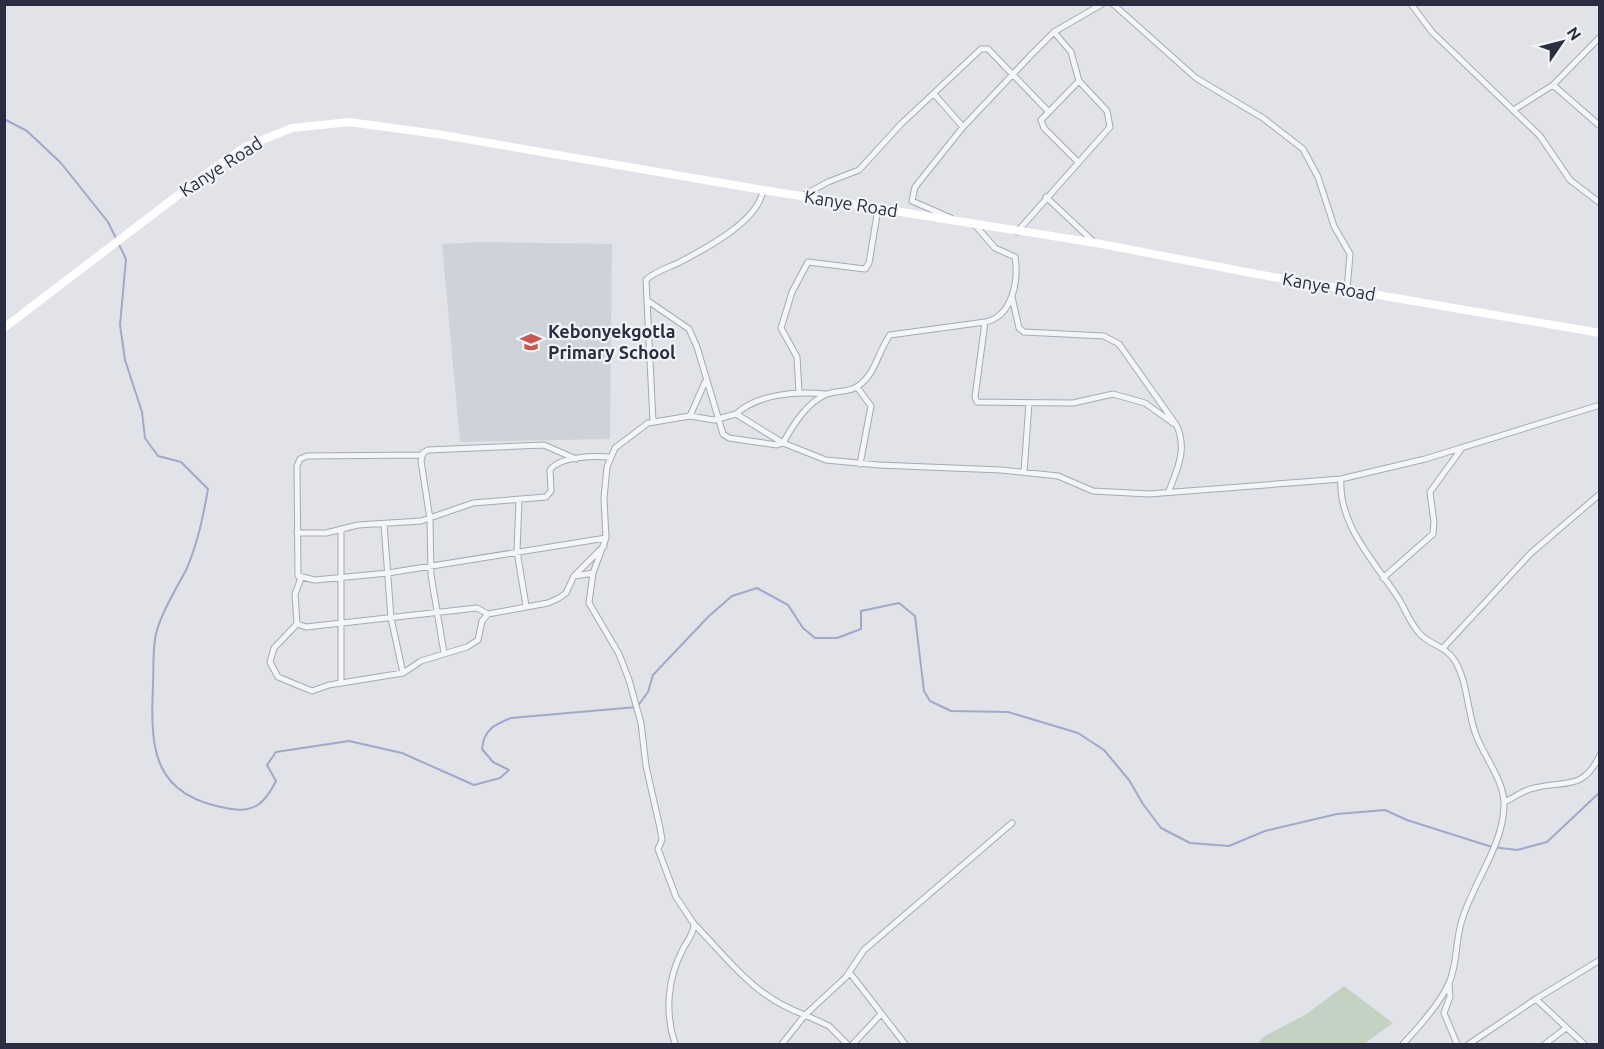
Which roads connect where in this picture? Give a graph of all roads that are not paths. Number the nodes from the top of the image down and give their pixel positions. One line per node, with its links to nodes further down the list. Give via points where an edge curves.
1 (1102, 4): 4 (street)
2 (1113, 4): 24 (street, via 1196,78 1263,118 1303,149 1322,186 1334,226 1350,254)
3 (1411, 4): 10 (street, via 1432,32)
4 (1054, 32): 6 (street); 7 (street, via 1071,52)
5 (1599, 37): 8 (street)
6 (1014, 75): 9 (street, via 988,49 981,49); 11 (street); 13 (street)
7 (1079, 81): 11 (street); 14 (street, via 1110,119 1108,132)
8 (1553, 85): 10 (street); 12 (street)
9 (935, 95): 13 (street); 16 (street, via 901,124 859,170)
10 (1515, 110): 18 (street, via 1540,135 1570,180)
11 (1048, 111): 14 (street, via 1042,124)
12 (1599, 126)
13 (963, 127): 20 (street, via 911,197 915,204)
14 (1078, 162): 17 (street)
15 (763, 190): 16 (main road, Kanye Road); 26 (street, via 760,205 750,218 647,279); 28 (main road, Kanye Road, via 438,134 349,122 323,123 279,132 245,147)
16 (802, 196): 19 (main road, Kanye Road)
17 (1046, 197): 22 (street); 23 (street)
18 (1599, 203)
19 (878, 208): 20 (main road, Kanye Road); 32 (street, via 865,269 808,262 792,292 782,328 798,357)
20 (957, 221): 21 (main road, Kanye Road)
21 (975, 225): 22 (main road, Kanye Road); 25 (street, via 995,248 1016,258)
22 (1017, 232): 23 (main road, Kanye Road)
23 (1096, 243): 24 (main road, Kanye Road)
24 (1347, 290): 29 (main road, Kanye Road)
25 (1012, 297): 27 (street, via 997,318); 40 (street, via 1019,328 1024,332 1113,339)
26 (648, 301): 30 (street, via 689,329); 39 (street)
27 (985, 322): 31 (street, via 894,333 888,337 869,375); 34 (street, via 976,400)
28 (4, 328)
29 (1599, 333)
30 (705, 381): 37 (street); 38 (street)
31 (857, 387): 33 (street); 46 (street, via 872,406)
32 (799, 393): 33 (street); 36 (street, via 763,399)
33 (827, 394): 41 (street, via 801,416)
34 (1029, 403): 40 (street, via 1073,403 1113,394 1145,403); 47 (street)
35 (1599, 405): 42 (street)
36 (736, 414): 38 (street); 41 (street)
37 (690, 416): 38 (street); 39 (street)
38 (718, 419): 41 (street, via 723,434 729,438)
39 (653, 422): 44 (street, via 627,437)
40 (1177, 426): 49 (street, via 1183,453)
41 (783, 443): 46 (street, via 826,460)
42 (1462, 448): 48 (street); 64 (street, via 1430,492 1433,534)
43 (422, 455): 45 (street, via 428,450 544,445); 52 (street); 55 (street, via 302,458 297,466)
44 (610, 457): 45 (street); 56 (street, via 604,498)
45 (576, 459): 51 (street, via 550,469 548,496)
46 (860, 464): 47 (street)
47 (1024, 472): 49 (street, via 1058,476 1093,491 1149,494)
48 (1341, 479): 49 (street); 64 (street, via 1346,515)
49 (1169, 490)
50 (1599, 494): 72 (street, via 1531,553)
51 (519, 500): 52 (street, via 473,503); 57 (street)
52 (430, 519): 53 (street); 58 (street)
53 (384, 524): 54 (street); 59 (street)
54 (341, 529): 55 (street); 62 (street)
55 (297, 533): 63 (street, via 296,572)
56 (605, 542): 57 (street); 60 (street); 61 (street)
57 (517, 550): 58 (street); 66 (street)
58 (430, 564): 59 (street); 67 (street)
59 (388, 573): 62 (street); 69 (street)
60 (593, 573): 61 (street); 65 (street)
61 (578, 576): 65 (street); 66 (street, via 563,595 548,603)
62 (340, 577): 63 (street); 70 (street)
63 (301, 578): 71 (street, via 296,594)
64 (1383, 578): 72 (street, via 1418,632)
65 (590, 586): 79 (street, via 591,610 619,654 641,723 662,840 658,849 676,897)
66 (526, 606): 68 (street)
67 (436, 613): 68 (street, via 477,608); 69 (street); 73 (street)
68 (488, 614): 73 (street, via 482,621 477,642)
69 (391, 618): 70 (street); 74 (street)
70 (339, 623): 71 (street, via 306,627); 75 (street)
71 (297, 624): 75 (street, via 273,651 273,672 308,691)
72 (1443, 648): 77 (street, via 1461,674 1476,734)
73 (444, 653): 74 (street)
74 (403, 673): 75 (street)
75 (341, 683)
76 (1599, 755): 77 (street, via 1594,768 1577,782 1528,790)
77 (1504, 802): 82 (street, via 1492,847 1461,921)
78 (1012, 823): 81 (street, via 864,951)
79 (694, 924): 85 (street, via 762,994); 87 (street, via 670,990 668,1017)
80 (1599, 960): 83 (street)
81 (850, 973): 84 (street); 85 (street)
82 (1449, 983): 92 (street); 93 (street, via 1450,997 1444,1013)
83 (1536, 999): 86 (street); 94 (street)
84 (881, 1014): 90 (street); 91 (street)
85 (805, 1015): 88 (street); 89 (street, via 829,1026)
86 (1566, 1028): 95 (street); 96 (street)
87 (675, 1044)
88 (782, 1044)
89 (846, 1044)
90 (853, 1044)
91 (905, 1044)
92 (1403, 1044)
93 (1457, 1044)
94 (1468, 1044)
95 (1545, 1044)
96 (1584, 1044)

